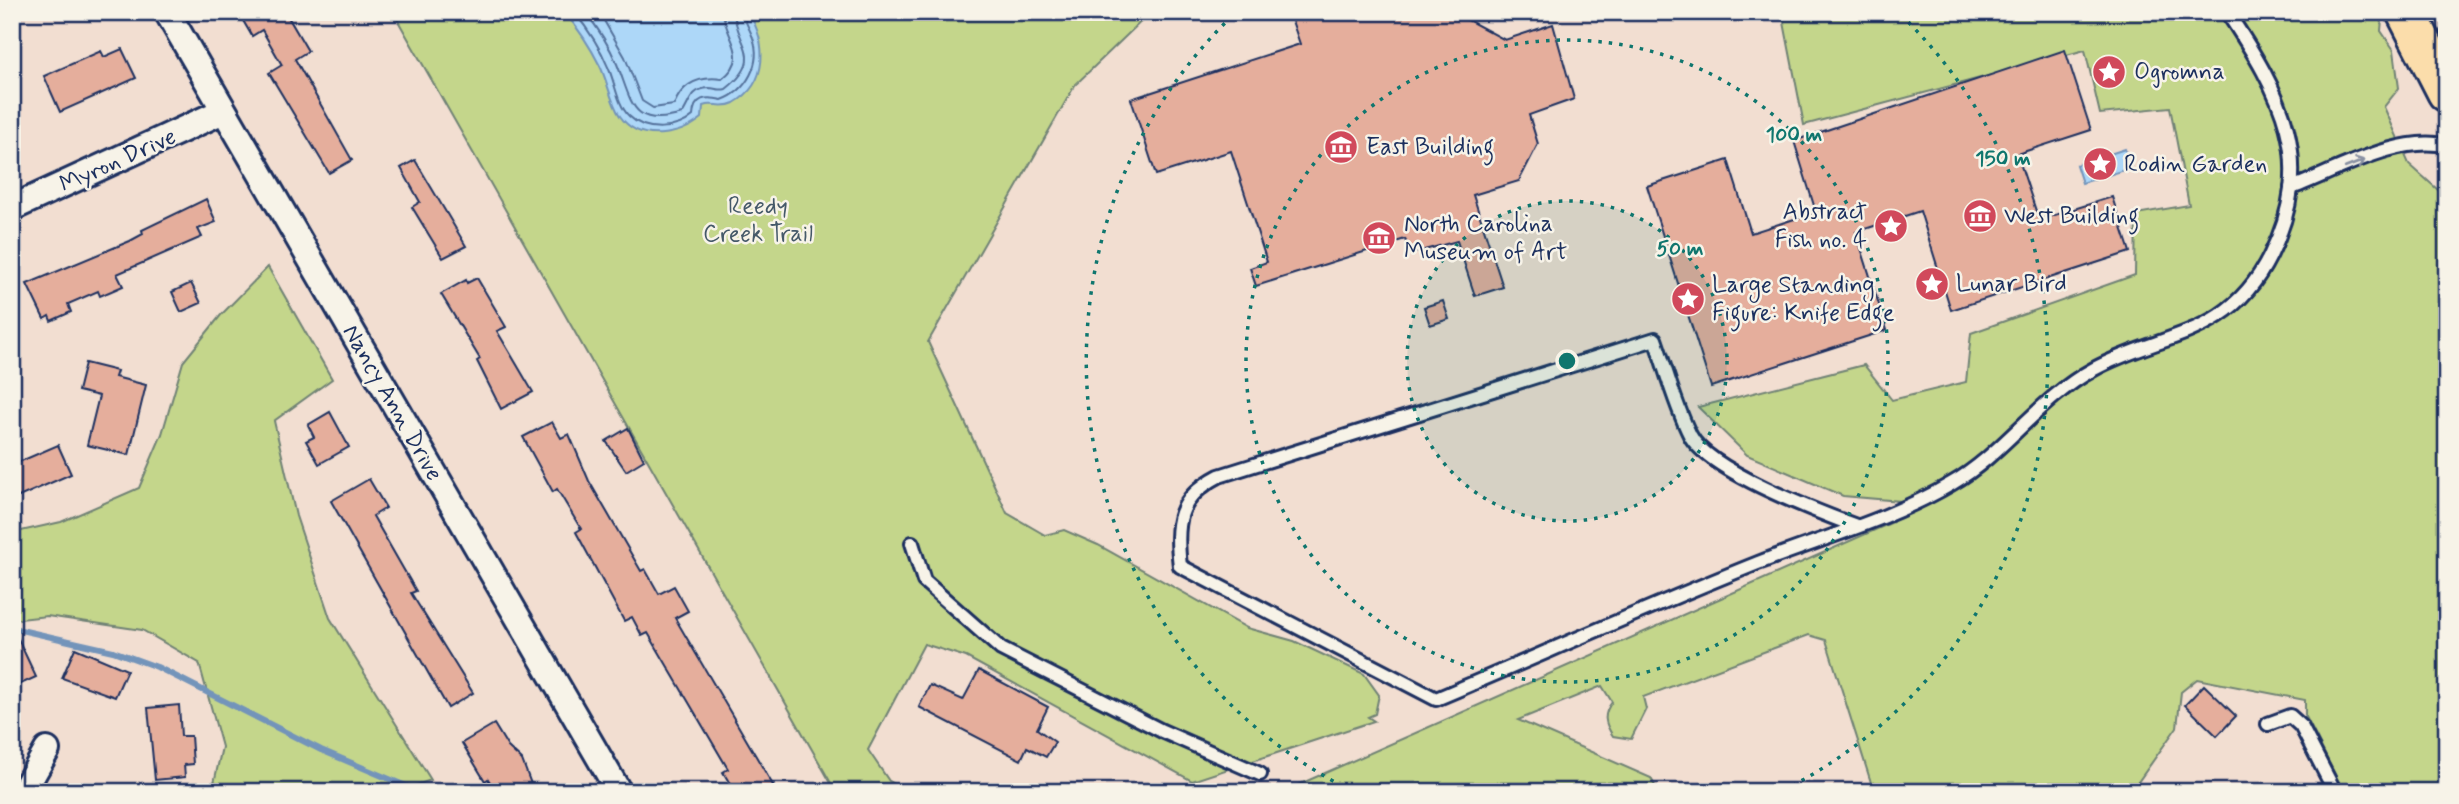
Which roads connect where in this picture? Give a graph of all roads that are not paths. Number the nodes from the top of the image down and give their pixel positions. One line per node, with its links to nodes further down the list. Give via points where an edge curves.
1 (167, 12): 5 (street, Nancy Ann Drive)
2 (2227, 12): 7 (lane, via 2277,93 2290,139)
3 (2406, 12): 4 (main road)
4 (2446, 89)
5 (223, 111): 8 (street, Myron Drive); 15 (street, Nancy Ann Drive)
6 (2447, 146): 7 (lane, one-way to 6, via 2394,148 2417,142)
7 (2291, 188): 9 (lane, via 2288,210 2268,260 2222,312 2182,337 2096,368 2053,396 1952,484)
8 (12, 208)
9 (1856, 526): 9 (lane, via 1809,509 1711,458 1690,437 1655,339 1219,476 1189,497 1177,536 1180,566 1436,699)
10 (912, 543): 13 (lane, via 924,581 1000,649)
11 (2268, 724): 16 (lane, via 2290,716 2301,726)
12 (47, 750): 14 (street)
13 (1259, 774)
14 (23, 792)
15 (620, 792)
16 (2335, 792)

